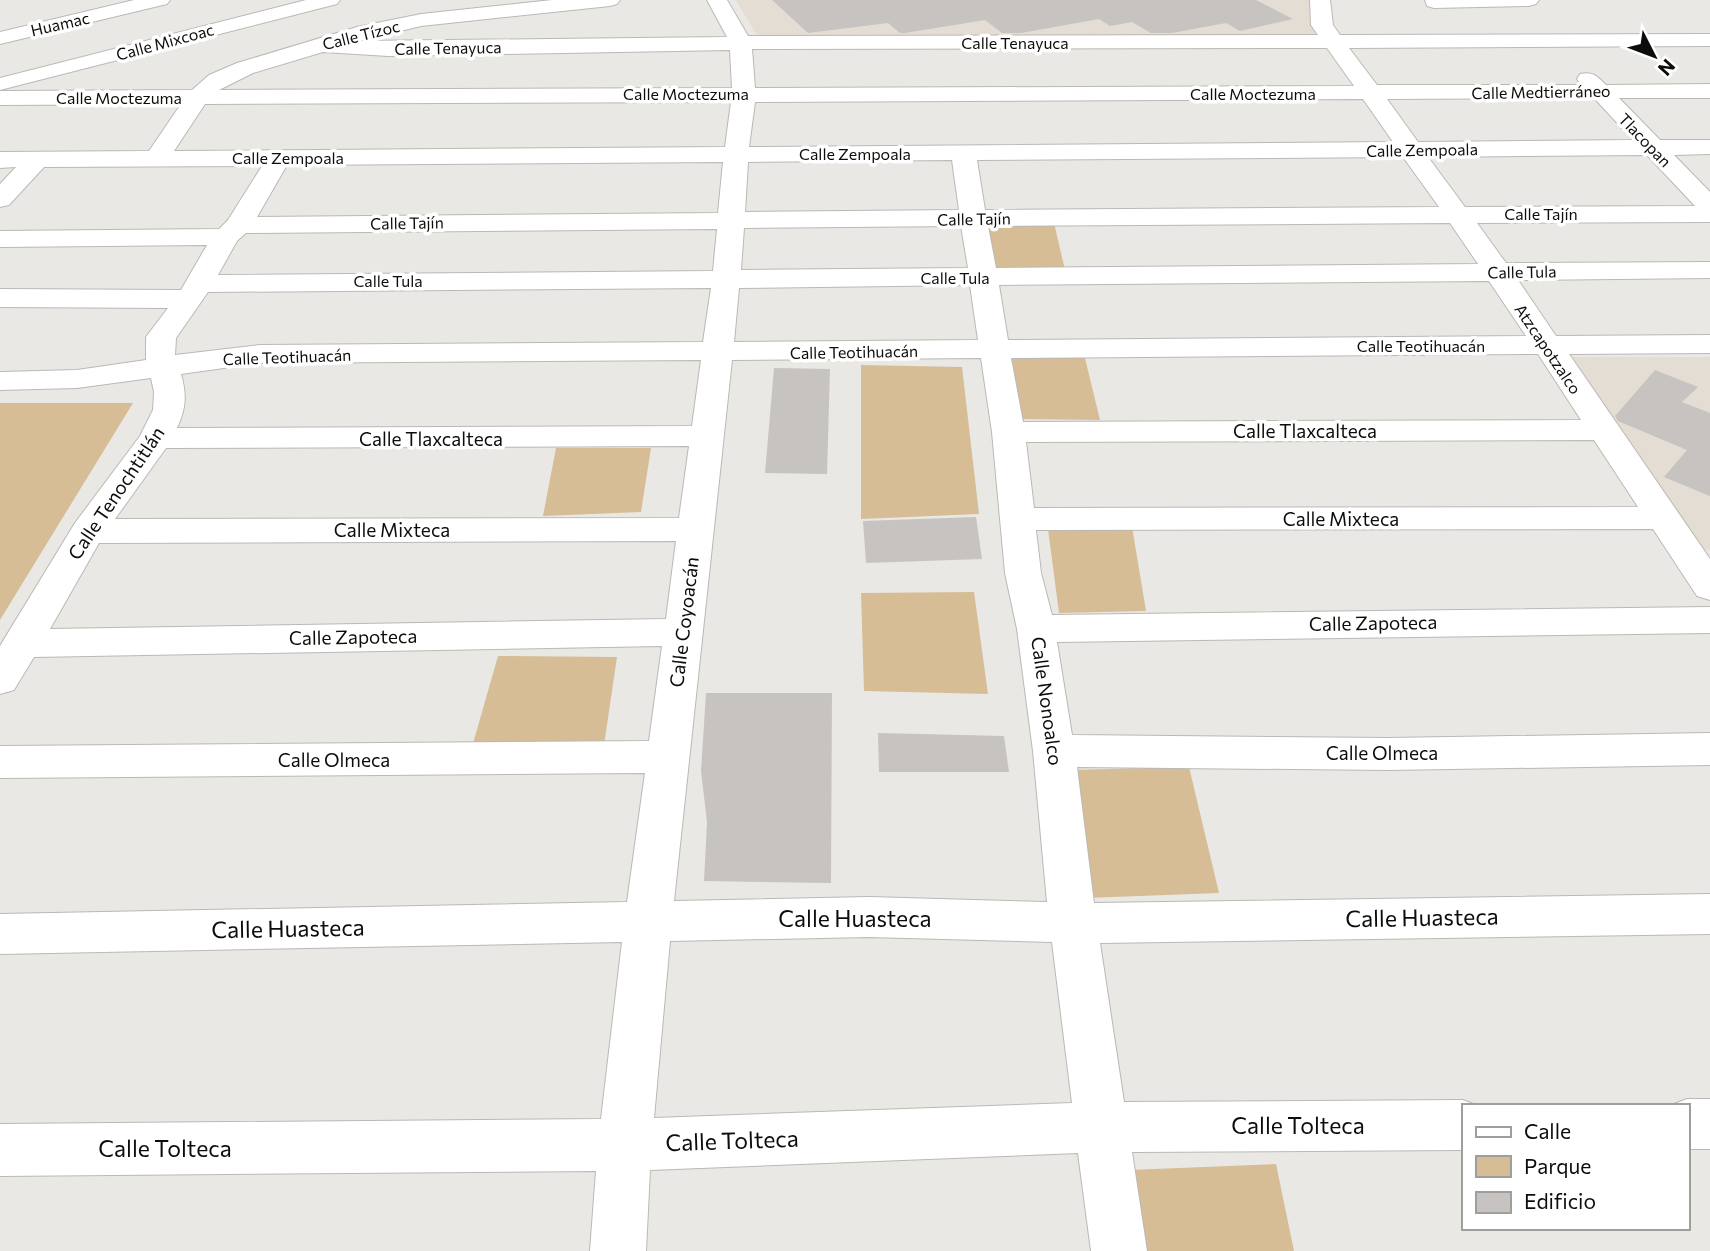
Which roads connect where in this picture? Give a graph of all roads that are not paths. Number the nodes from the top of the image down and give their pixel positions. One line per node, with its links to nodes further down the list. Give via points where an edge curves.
1 (160, 0): 8 (street, Huamac)
2 (330, 0): 16 (street, Calle Mixcoac)
3 (610, 0): 14 (street); 15 (street, Calle Tízoc, via 421,20)
4 (717, 0): 12 (street, Calle Coyoacán)
5 (1321, 0): 13 (street, Atzcapotzalco, via 1322,25)
6 (1529, 0): 7 (street)
7 (1434, 1): 10 (street)
8 (0, 38)
9 (1710, 40): 11 (street, Calle Tenayuca)
10 (1432, 41): 11 (street, Calle Tenayuca); 13 (street, Calle Tenayuca)
11 (1552, 41): 18 (street, Tlacopan)
12 (741, 43): 13 (street, Calle Tenayuca); 14 (street, Calle Tenayuca); 19 (street, Calle Coyoacán)
13 (1336, 43): 20 (street, Atzcapotzalco)
14 (624, 44): 15 (street, Calle Tenayuca, via 388,49)
15 (320, 45): 21 (street, Calle Tízoc, via 229,74)
16 (0, 85)
17 (1710, 91): 18 (street, Calle Medtierráneo)
18 (1600, 92): 20 (street, Calle Medtierráneo); 23 (street, Tlacopan)
19 (744, 93): 20 (street, Calle Moctezuma); 21 (street, Calle Moctezuma); 27 (street, Calle Coyoacán)
20 (1371, 94): 25 (street, Atzcapotzalco)
21 (198, 97): 22 (street, Calle Moctezuma); 28 (street, Calle Tízoc)
22 (0, 98)
23 (1651, 147): 24 (street, Calle Zempoala); 25 (street, Calle Zempoala); 33 (street, Tlacopan)
24 (1710, 147)
25 (1412, 150): 26 (street, Calle Zempoala); 34 (street, Atzcapotzalco)
26 (963, 153): 27 (street, Calle Zempoala); 36 (street, Calle Nonoalco)
27 (736, 154): 29 (street, Calle Zempoala); 37 (street, Calle Coyoacán)
28 (156, 159): 29 (street, Calle Zempoala); 31 (street, Calle Zempoala)
29 (278, 159): 38 (street, Calle Tenochtitlán)
30 (0, 160): 31 (street, Calle Zempoala)
31 (37, 160): 32 (street)
32 (0, 199)
33 (1710, 207)
34 (1457, 214): 35 (street, Calle Tajín); 36 (street, Calle Tajín); 41 (street, Atzcapotzalco)
35 (1710, 214)
36 (976, 219): 37 (street, Calle Tajín); 42 (street, Calle Nonoalco)
37 (730, 221): 38 (street, Calle Tajín); 43 (street, Calle Coyoacán)
38 (232, 231): 39 (street, Calle Tajín); 44 (street, Calle Tenochtitlán)
39 (0, 239)
40 (1710, 270): 41 (street, Calle Tula)
41 (1498, 272): 42 (street, Calle Tula); 47 (street, Atzcapotzalco)
42 (985, 278): 43 (street, Calle Tula); 48 (street, Calle Nonoalco)
43 (726, 279): 44 (street, Calle Tula); 49 (street, Calle Coyoacán)
44 (195, 291): 45 (street, Calle Tula); 50 (street, Calle Tenochtitlán, via 161,337)
45 (0, 298)
46 (1710, 344): 47 (street, Calle Teotihuacán)
47 (1545, 345): 48 (street, Calle Teotihuacán); 52 (street, Atzcapotzalco)
48 (994, 349): 49 (street, Calle Teotihuacán); 53 (street, Calle Nonoalco)
49 (716, 353): 50 (street, Calle Teotihuacán, via 260,354); 54 (street, Calle Coyoacán)
50 (163, 367): 51 (street, Calle Teotihuacán, via 77,379); 55 (street, Calle Tenochtitlán, via 169,410)
51 (0, 381)
52 (1602, 430): 53 (street, Calle Tlaxcalteca); 57 (street, Atzcapotzalco)
53 (1008, 432): 56 (street, Calle Nonoalco)
54 (706, 436): 55 (street, Calle Tlaxcalteca); 58 (street, Calle Coyoacán)
55 (156, 439): 59 (street, Calle Tenochtitlán)
56 (1019, 519): 57 (street, Calle Mixteca); 62 (street, Calle Nonoalco, via 1023,573)
57 (1663, 519): 60 (street, Atzcapotzalco)
58 (696, 529): 59 (street, Calle Mixteca); 63 (street, Calle Coyoacán)
59 (88, 531): 64 (street, Calle Tenochtitlán)
60 (1710, 587)
61 (1710, 620): 62 (street, Calle Zapoteca)
62 (1036, 629): 67 (street, Calle Nonoalco)
63 (684, 632): 64 (street, Calle Zapoteca); 68 (street, Calle Coyoacán)
64 (22, 643): 65 (street, Calle Tenochtitlán)
65 (0, 680)
66 (1710, 749): 67 (street, Calle Olmeca, via 1388,754)
67 (1054, 751): 72 (street, Calle Nonoalco)
68 (667, 757): 69 (street, Calle Olmeca); 71 (street, Calle Coyoacán)
69 (0, 762)
70 (1710, 914): 72 (street, Calle Huasteca)
71 (649, 923): 72 (street, Calle Huasteca, via 869,917); 73 (street, Calle Huasteca); 78 (street, Calle Coyoacán)
72 (1073, 923): 77 (street, Calle Nonoalco)
73 (0, 934)
74 (1689, 1124): 75 (street)
75 (1710, 1124)
76 (1462, 1125): 77 (street, Calle Tolteca)
77 (1102, 1127): 78 (street, Calle Tolteca); 81 (street, Calle Nonoalco)
78 (625, 1145): 79 (street, Calle Tolteca); 80 (street, Calle Coyoacán)
79 (0, 1150)
80 (618, 1251)
81 (1119, 1251)

